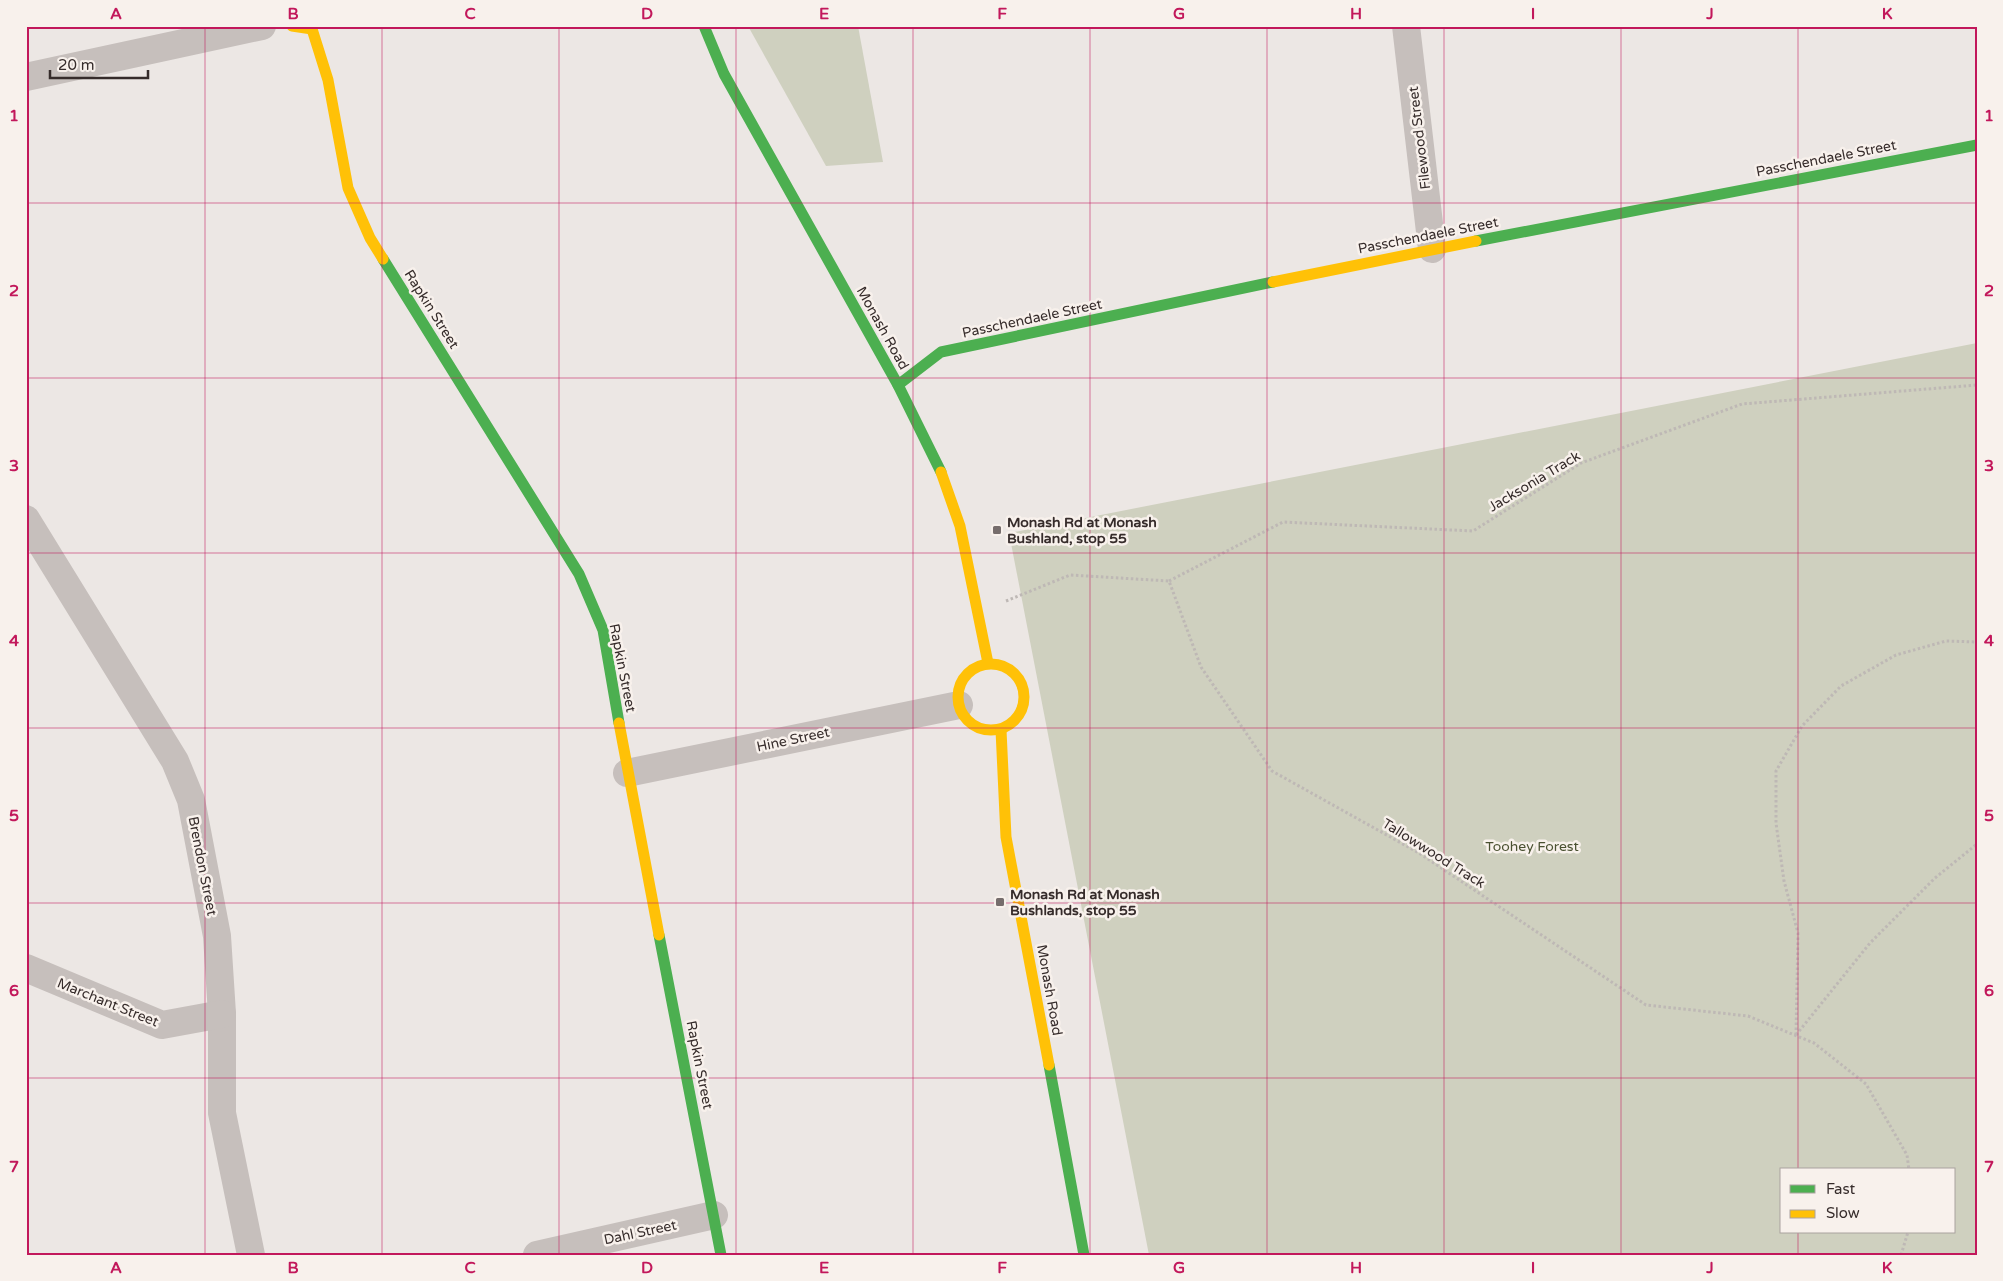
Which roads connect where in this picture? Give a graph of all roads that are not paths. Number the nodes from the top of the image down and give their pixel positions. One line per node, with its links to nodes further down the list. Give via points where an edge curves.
1 (262, 26): 5 (street)
2 (292, 26): 13 (street, Rapkin Street, via 312,29 328,80 348,188 370,238 579,574 603,630)
3 (704, 26): 8 (street, Monash Road, via 724,74)
4 (1406, 26): 7 (street, Filewood Street)
5 (26, 76)
6 (1977, 145): 7 (street, Passchendaele Street)
7 (1432, 249): 8 (street, Passchendaele Street, via 941,352)
8 (898, 385): 10 (street, Monash Road, via 936,458 960,526)
9 (26, 519): 15 (street, Brendon Street, via 175,761 191,800 217,936)
10 (988, 664): 11 (street, via 965,676 959,688); 12 (street, via 1000,664 1011,670 1020,679 1024,690 1025,703 1020,715)
11 (959, 705): 12 (street, via 962,715 972,725 986,731); 13 (street, Hine Street)
12 (1001, 730): 20 (street, Monash Road, via 1006,837)
13 (627, 773): 16 (street, Rapkin Street)
14 (26, 968): 15 (street, Marchant Street, via 162,1025)
15 (222, 1014): 17 (street, Brendon Street, via 222,1113)
16 (714, 1215): 18 (street, Dahl Street); 19 (street, Rapkin Street)
17 (251, 1255)
18 (537, 1255)
19 (722, 1255)
20 (1084, 1255)

